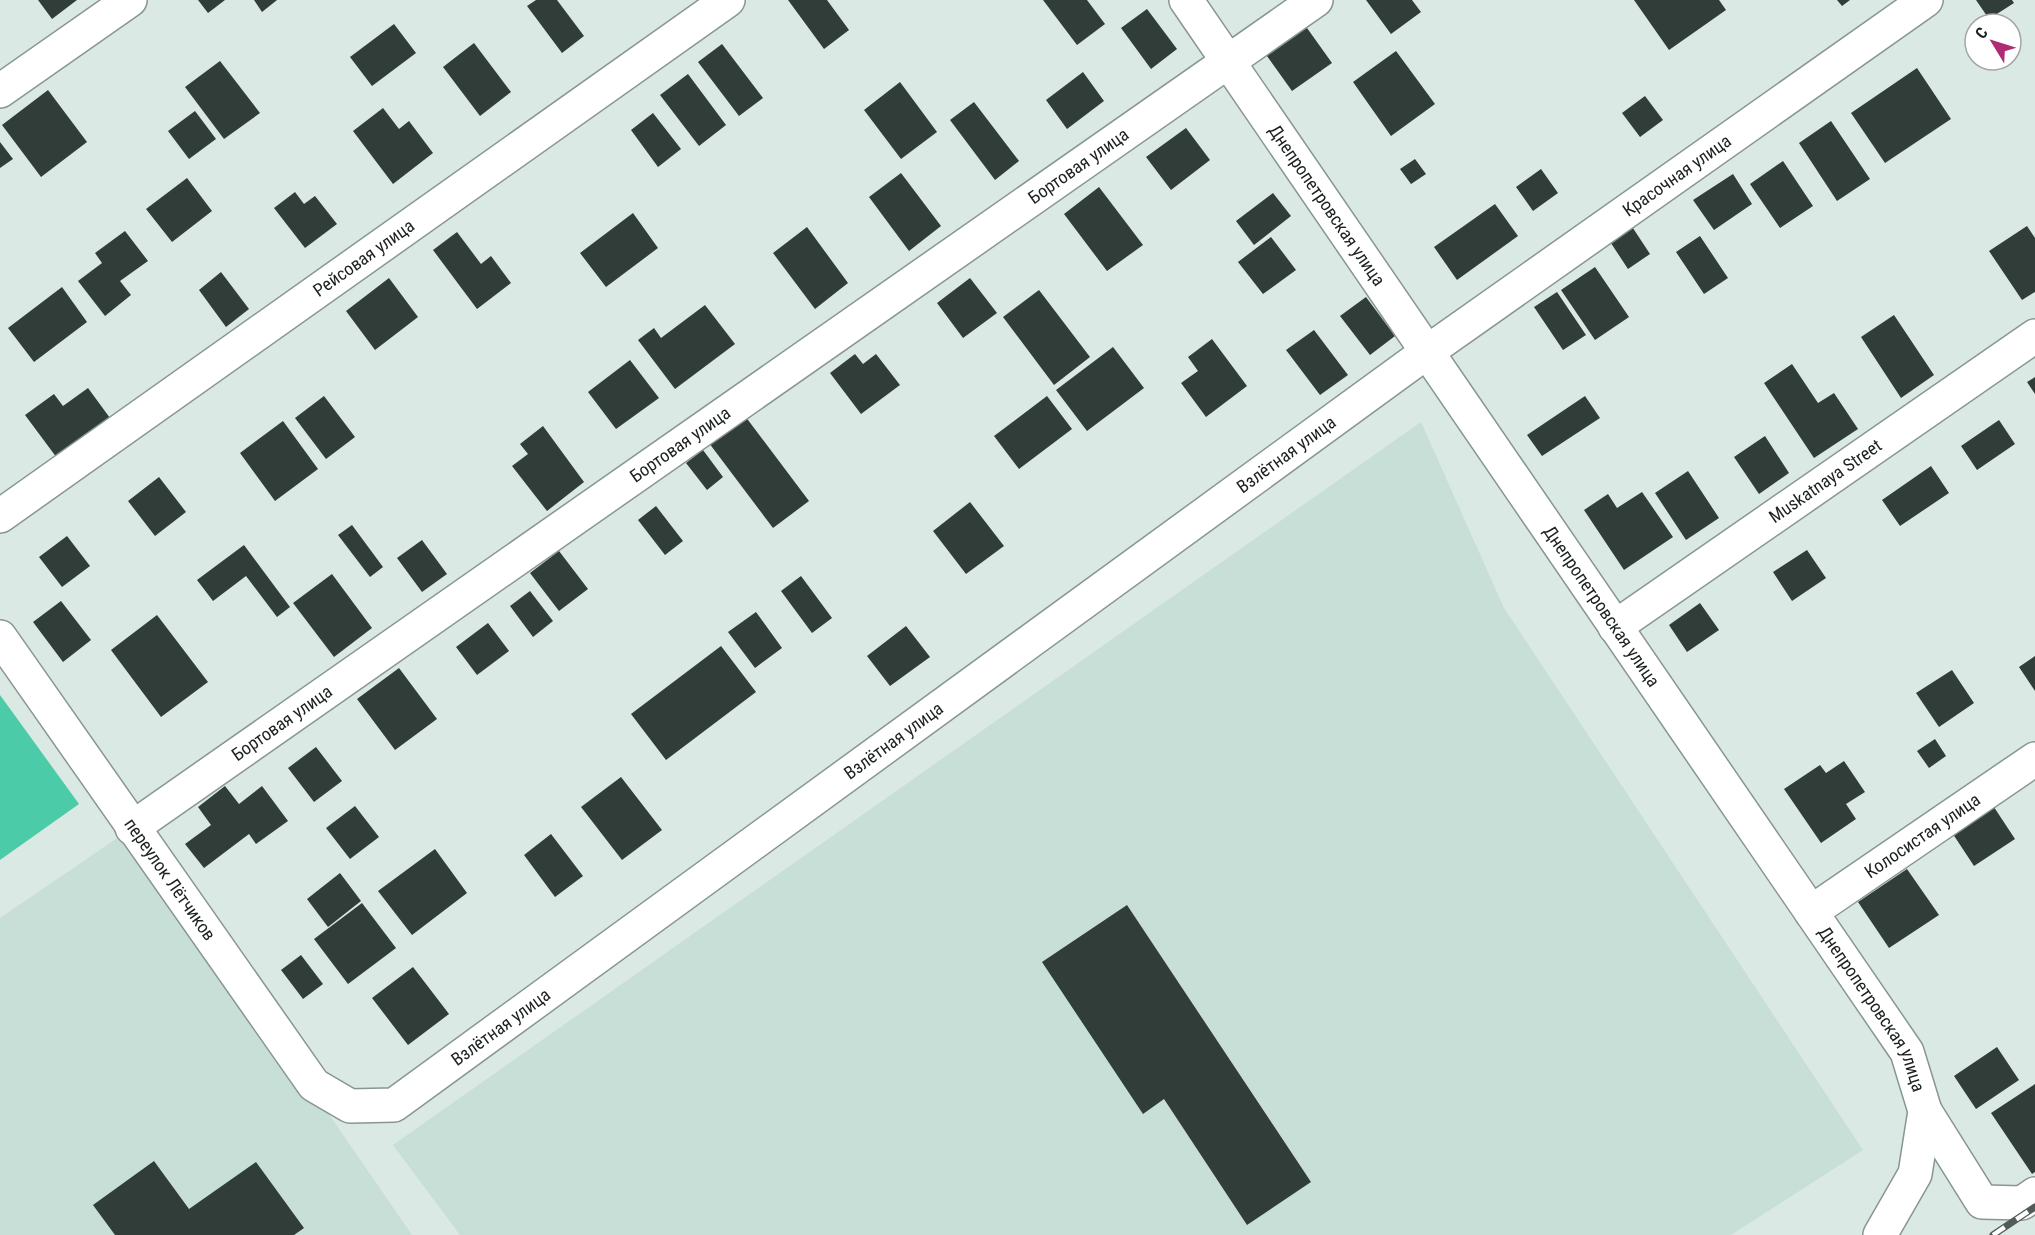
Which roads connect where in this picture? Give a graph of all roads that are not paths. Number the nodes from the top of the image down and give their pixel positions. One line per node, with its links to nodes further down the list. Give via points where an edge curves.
1 (130, 0): 7 (street)
2 (728, 0): 10 (street, Рейсовая улица)
3 (1186, 0): 6 (street, Днепропетровская улица)
4 (1316, 0): 6 (street, Бортовая улица)
5 (1926, 0): 9 (street, Красочная улица)
6 (1228, 61): 9 (street, Днепропетровская улица); 14 (street, Бортовая улица)
7 (0, 91)
8 (2035, 336): 11 (street, Muskatnaya Street)
9 (1427, 352): 11 (street, Днепропетровская улица); 16 (street, Взлётная улица, via 393,1105)
10 (0, 516)
11 (1615, 627): 15 (street, Днепропетровская улица)
12 (0, 638): 14 (street, переулок Лётчиков)
13 (2035, 759): 15 (street, Колосистая улица)
14 (132, 828): 16 (street, переулок Лётчиков, via 314,1085)
15 (1811, 912): 17 (street, Днепропетровская улица, via 1907,1052)
16 (350, 1106)
17 (1925, 1111): 18 (street, via 1982,1202 2022,1203); 19 (street, Днепропетровская улица, via 1915,1174)
18 (2035, 1194)
19 (1880, 1235)

